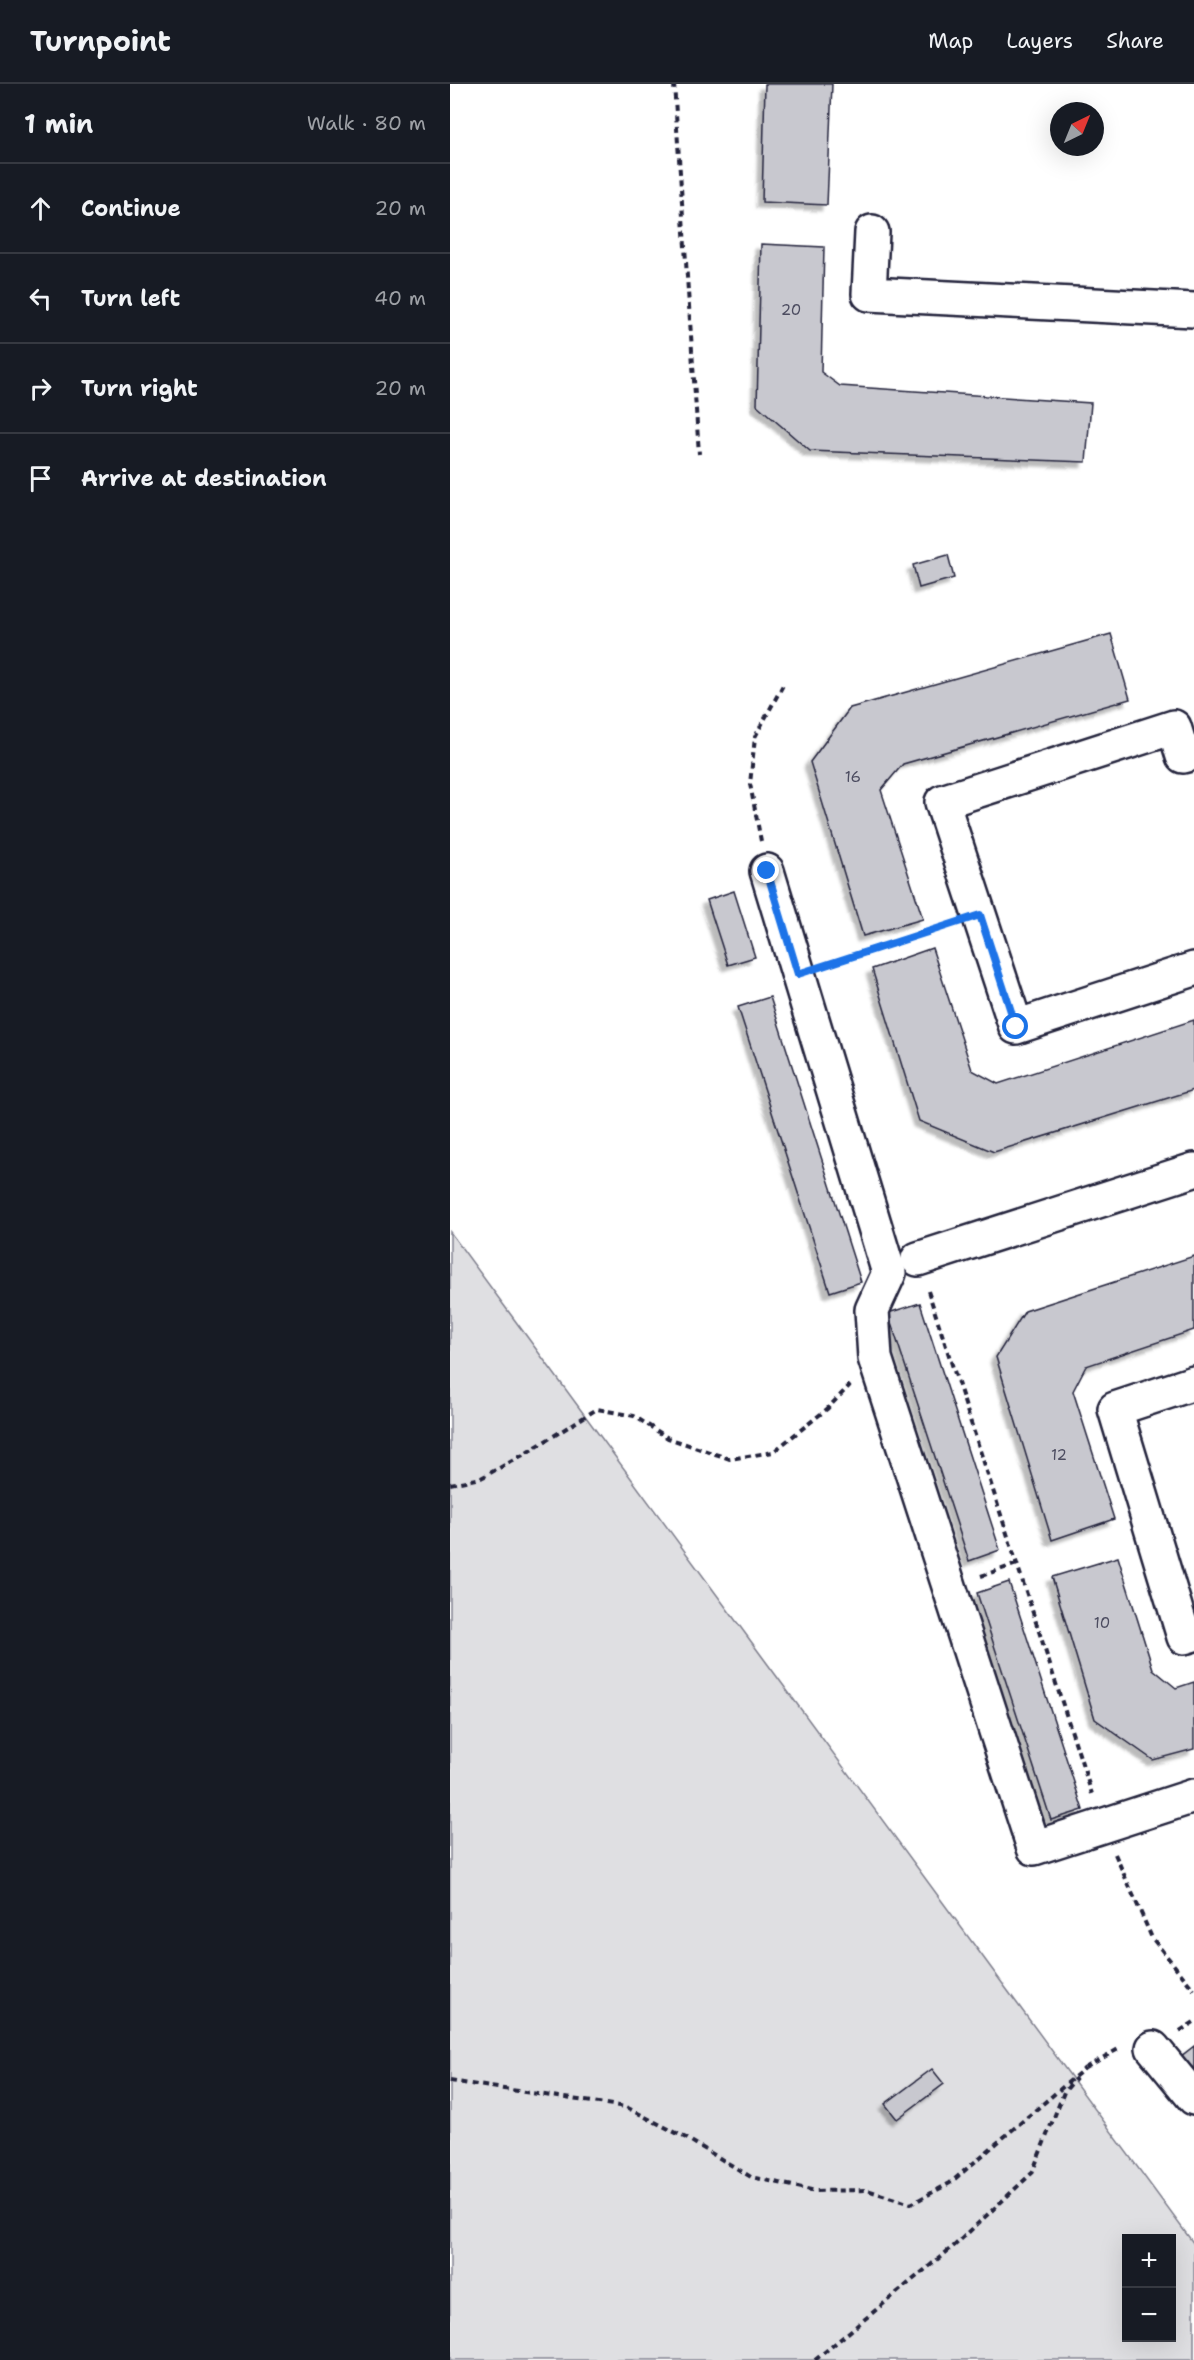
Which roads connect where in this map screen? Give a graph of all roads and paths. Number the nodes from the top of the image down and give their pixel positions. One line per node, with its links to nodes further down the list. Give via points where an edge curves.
1 (674, 84): 4 (path)
2 (872, 232): 3 (lane, via 868,294)
3 (1194, 310)
4 (699, 454)
5 (783, 685): 7 (path, via 755,737 750,784)
6 (1194, 753): 8 (lane, via 1183,756 1174,727 942,802)
7 (767, 871): 10 (lane)
8 (980, 915): 9 (lane, via 1016,1027); 10 (path)
9 (1194, 969)
10 (798, 974): 13 (lane, via 890,1273 872,1310)
11 (1194, 1170): 12 (lane)
12 (918, 1259): 18 (path)
13 (874, 1358): 15 (path, via 827,1409 773,1452 730,1458 668,1438 634,1416 597,1409 481,1478); 18 (lane, via 1034,1848)
14 (1194, 1383): 16 (lane, via 1115,1409 1184,1637)
15 (450, 1484)
16 (1194, 1634)
17 (1194, 1796): 18 (lane)
18 (1102, 1826): 19 (path, via 1152,1938)
19 (1194, 1990)
20 (1194, 2022): 21 (path)
21 (1153, 2048): 22 (path, via 1117,2048); 24 (lane)
22 (1085, 2068): 23 (path, via 950,2183 911,2204 867,2190 816,2191 751,2177 626,2107); 25 (path, via 1064,2092 1032,2173 955,2245)
23 (450, 2081)
24 (1194, 2098)
25 (815, 2360)

